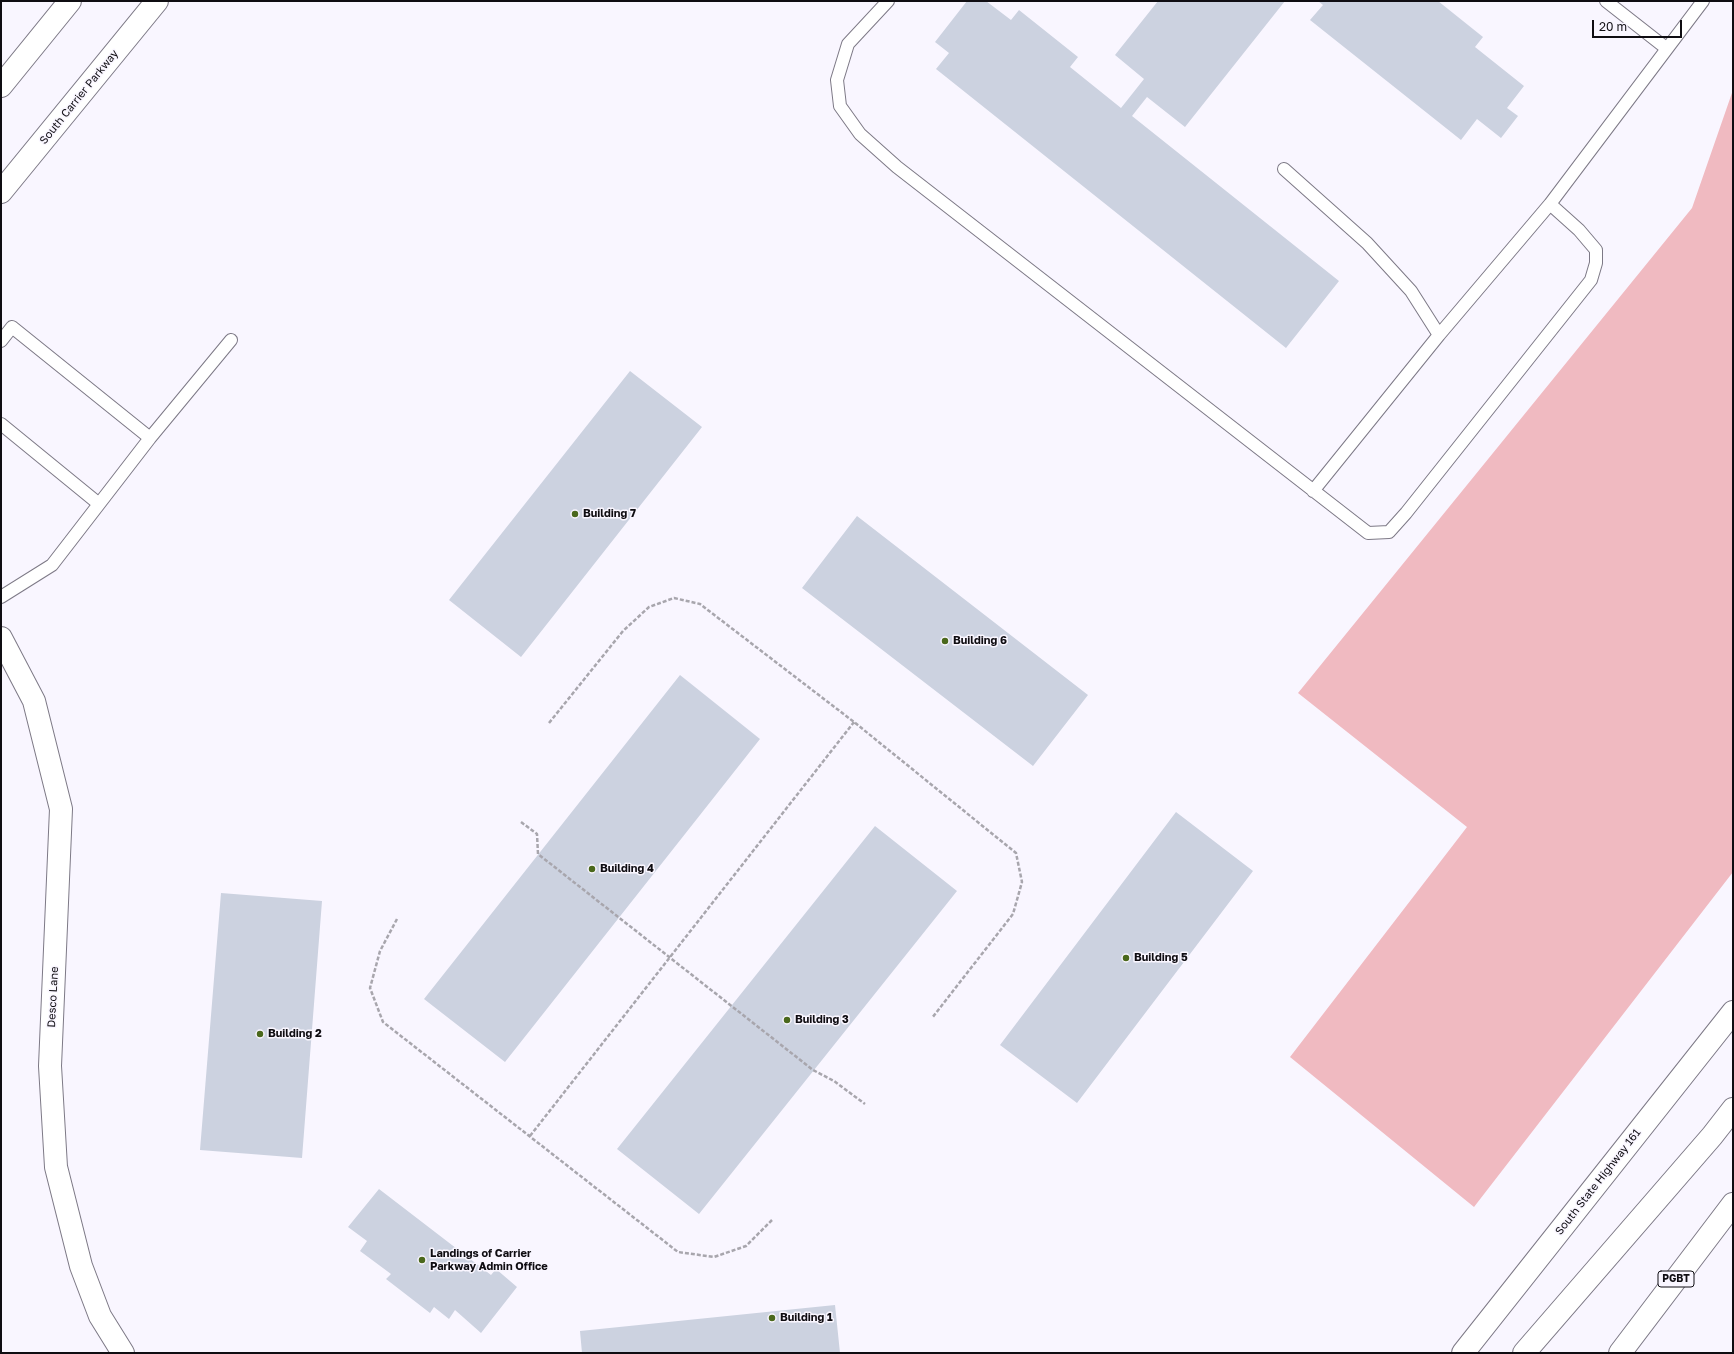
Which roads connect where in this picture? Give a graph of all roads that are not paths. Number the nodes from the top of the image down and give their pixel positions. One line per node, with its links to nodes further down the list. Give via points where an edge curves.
1 (70, 1): 7 (main road)
2 (157, 1): 9 (main road, South Carrier Parkway)
3 (888, 1): 16 (lane, via 848,44 837,80 840,106 860,134 897,167)
4 (1606, 1): 6 (lane)
5 (1703, 1): 6 (lane)
6 (1666, 48): 10 (lane)
7 (1, 86)
8 (1284, 169): 11 (lane, via 1367,243 1411,291)
9 (1, 192)
10 (1550, 204): 11 (lane); 16 (lane, via 1579,230 1596,250 1596,263 1591,280 1406,513 1389,532 1368,533)
11 (1440, 335): 16 (lane)
12 (231, 340): 15 (lane)
13 (1, 341): 15 (lane, via 12,327)
14 (1, 424): 17 (lane)
15 (150, 438): 17 (lane)
16 (1313, 491)
17 (99, 504): 18 (lane, via 52,565)
18 (1, 597)
19 (1, 638): 23 (main road, Desco Lane, via 34,700 61,809 50,1066 56,1167 81,1266 100,1316)
20 (1733, 1012): 24 (main road, South State Highway 161)
21 (1733, 1109): 25 (main road)
22 (1733, 1204): 26 (main road, PGBT)
23 (123, 1353)
24 (1463, 1353)
25 (1524, 1353)
26 (1620, 1353)

